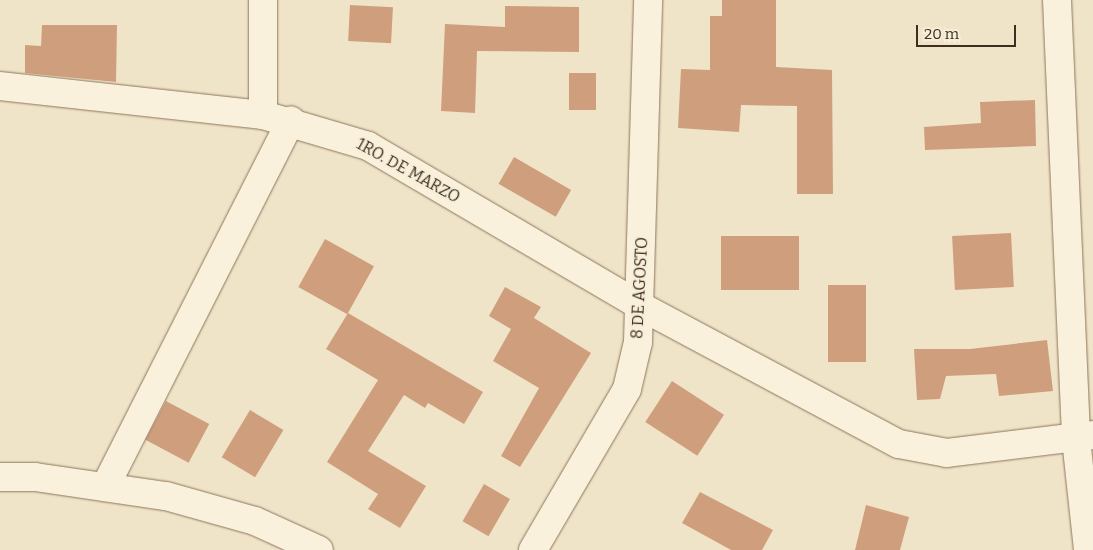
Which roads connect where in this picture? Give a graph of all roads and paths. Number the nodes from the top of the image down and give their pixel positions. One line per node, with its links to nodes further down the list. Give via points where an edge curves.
1 (263, 0): 5 (street)
2 (648, 0): 7 (street, 8 DE AGOSTO)
3 (1057, 0): 8 (street)
4 (0, 86): 5 (street, 1RO. DE MARZO)
5 (263, 115): 6 (street, 1RO. DE MARZO)
6 (291, 121): 7 (street, 1RO. DE MARZO, via 368,146); 10 (street)
7 (642, 308): 8 (street, 1RO. DE MARZO, via 899,444 947,453); 12 (street, 8 DE AGOSTO, via 627,389)
8 (1084, 437): 13 (street)
9 (0, 477): 10 (street)
10 (105, 487): 11 (street, via 166,496 255,521)
11 (320, 550)
12 (533, 550)
13 (1088, 550)

